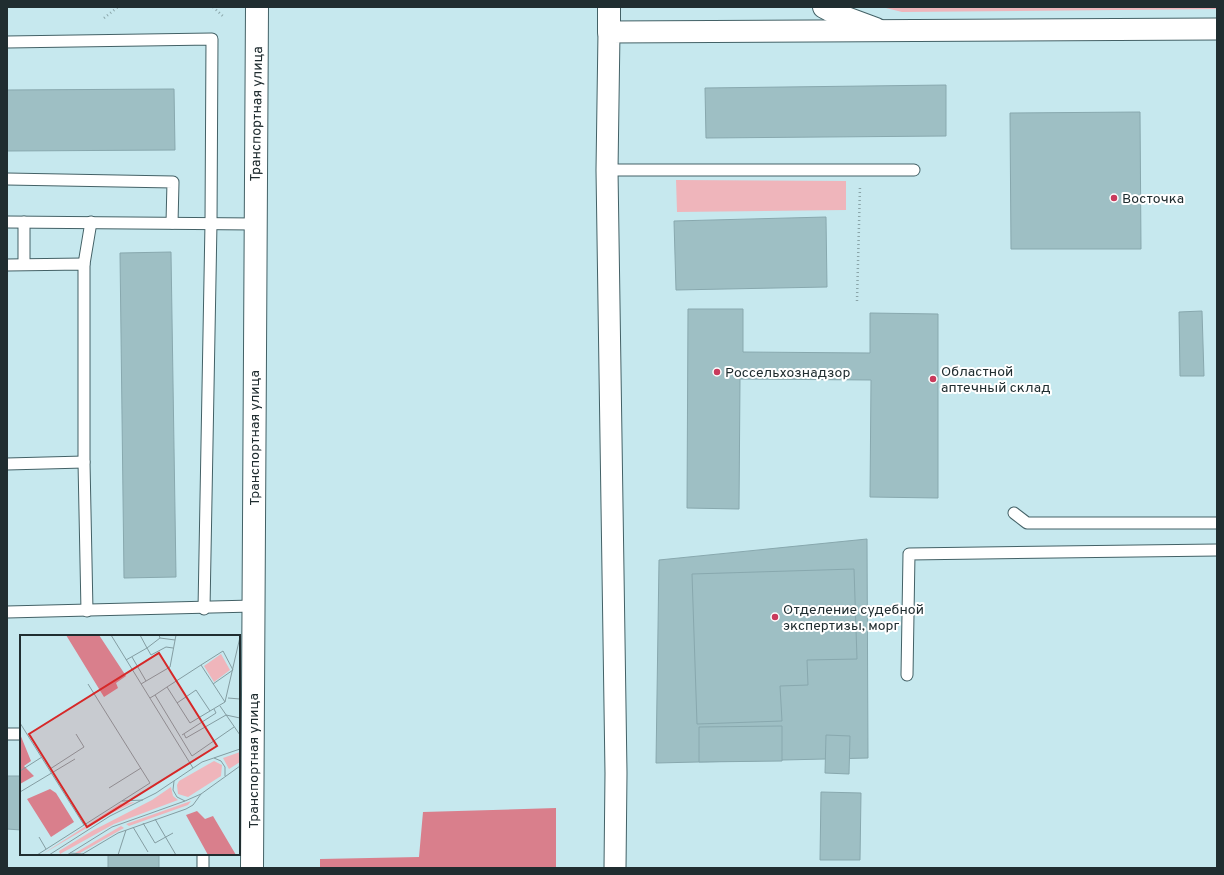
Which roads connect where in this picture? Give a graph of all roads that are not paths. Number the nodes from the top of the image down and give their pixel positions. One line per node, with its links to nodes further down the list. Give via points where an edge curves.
1 (257, 7): 16 (street, Транспортная улица)
2 (609, 7): 6 (street)
3 (824, 7): 5 (street)
4 (1217, 29): 5 (street)
5 (876, 30): 6 (street)
6 (609, 32): 8 (street)
7 (7, 42): 15 (lane, via 212,39)
8 (607, 170): 9 (lane); 36 (street, via 616,773)
9 (914, 170)
10 (7, 179): 14 (lane, via 173,182)
11 (7, 222): 12 (lane)
12 (24, 222): 13 (lane); 18 (lane)
13 (91, 222): 14 (lane); 19 (lane)
14 (172, 223): 15 (lane)
15 (211, 223): 16 (lane); 26 (lane)
16 (255, 224): 25 (street, Транспортная улица)
17 (7, 264): 18 (lane)
18 (24, 264): 19 (lane)
19 (84, 264): 20 (lane)
20 (84, 462): 21 (lane); 27 (lane)
21 (7, 464)
22 (1014, 513): 23 (lane, via 1027,523)
23 (1217, 523)
24 (1217, 550): 29 (lane, via 909,554)
25 (253, 606): 26 (lane); 32 (street, Транспортная улица)
26 (204, 609): 27 (lane)
27 (87, 611): 28 (lane)
28 (7, 612)
29 (907, 675)
30 (7, 734): 31 (lane)
31 (20, 734)
32 (246, 740): 35 (street, Транспортная улица)
33 (203, 855): 34 (lane)
34 (202, 868)
35 (252, 868)
36 (615, 868)

